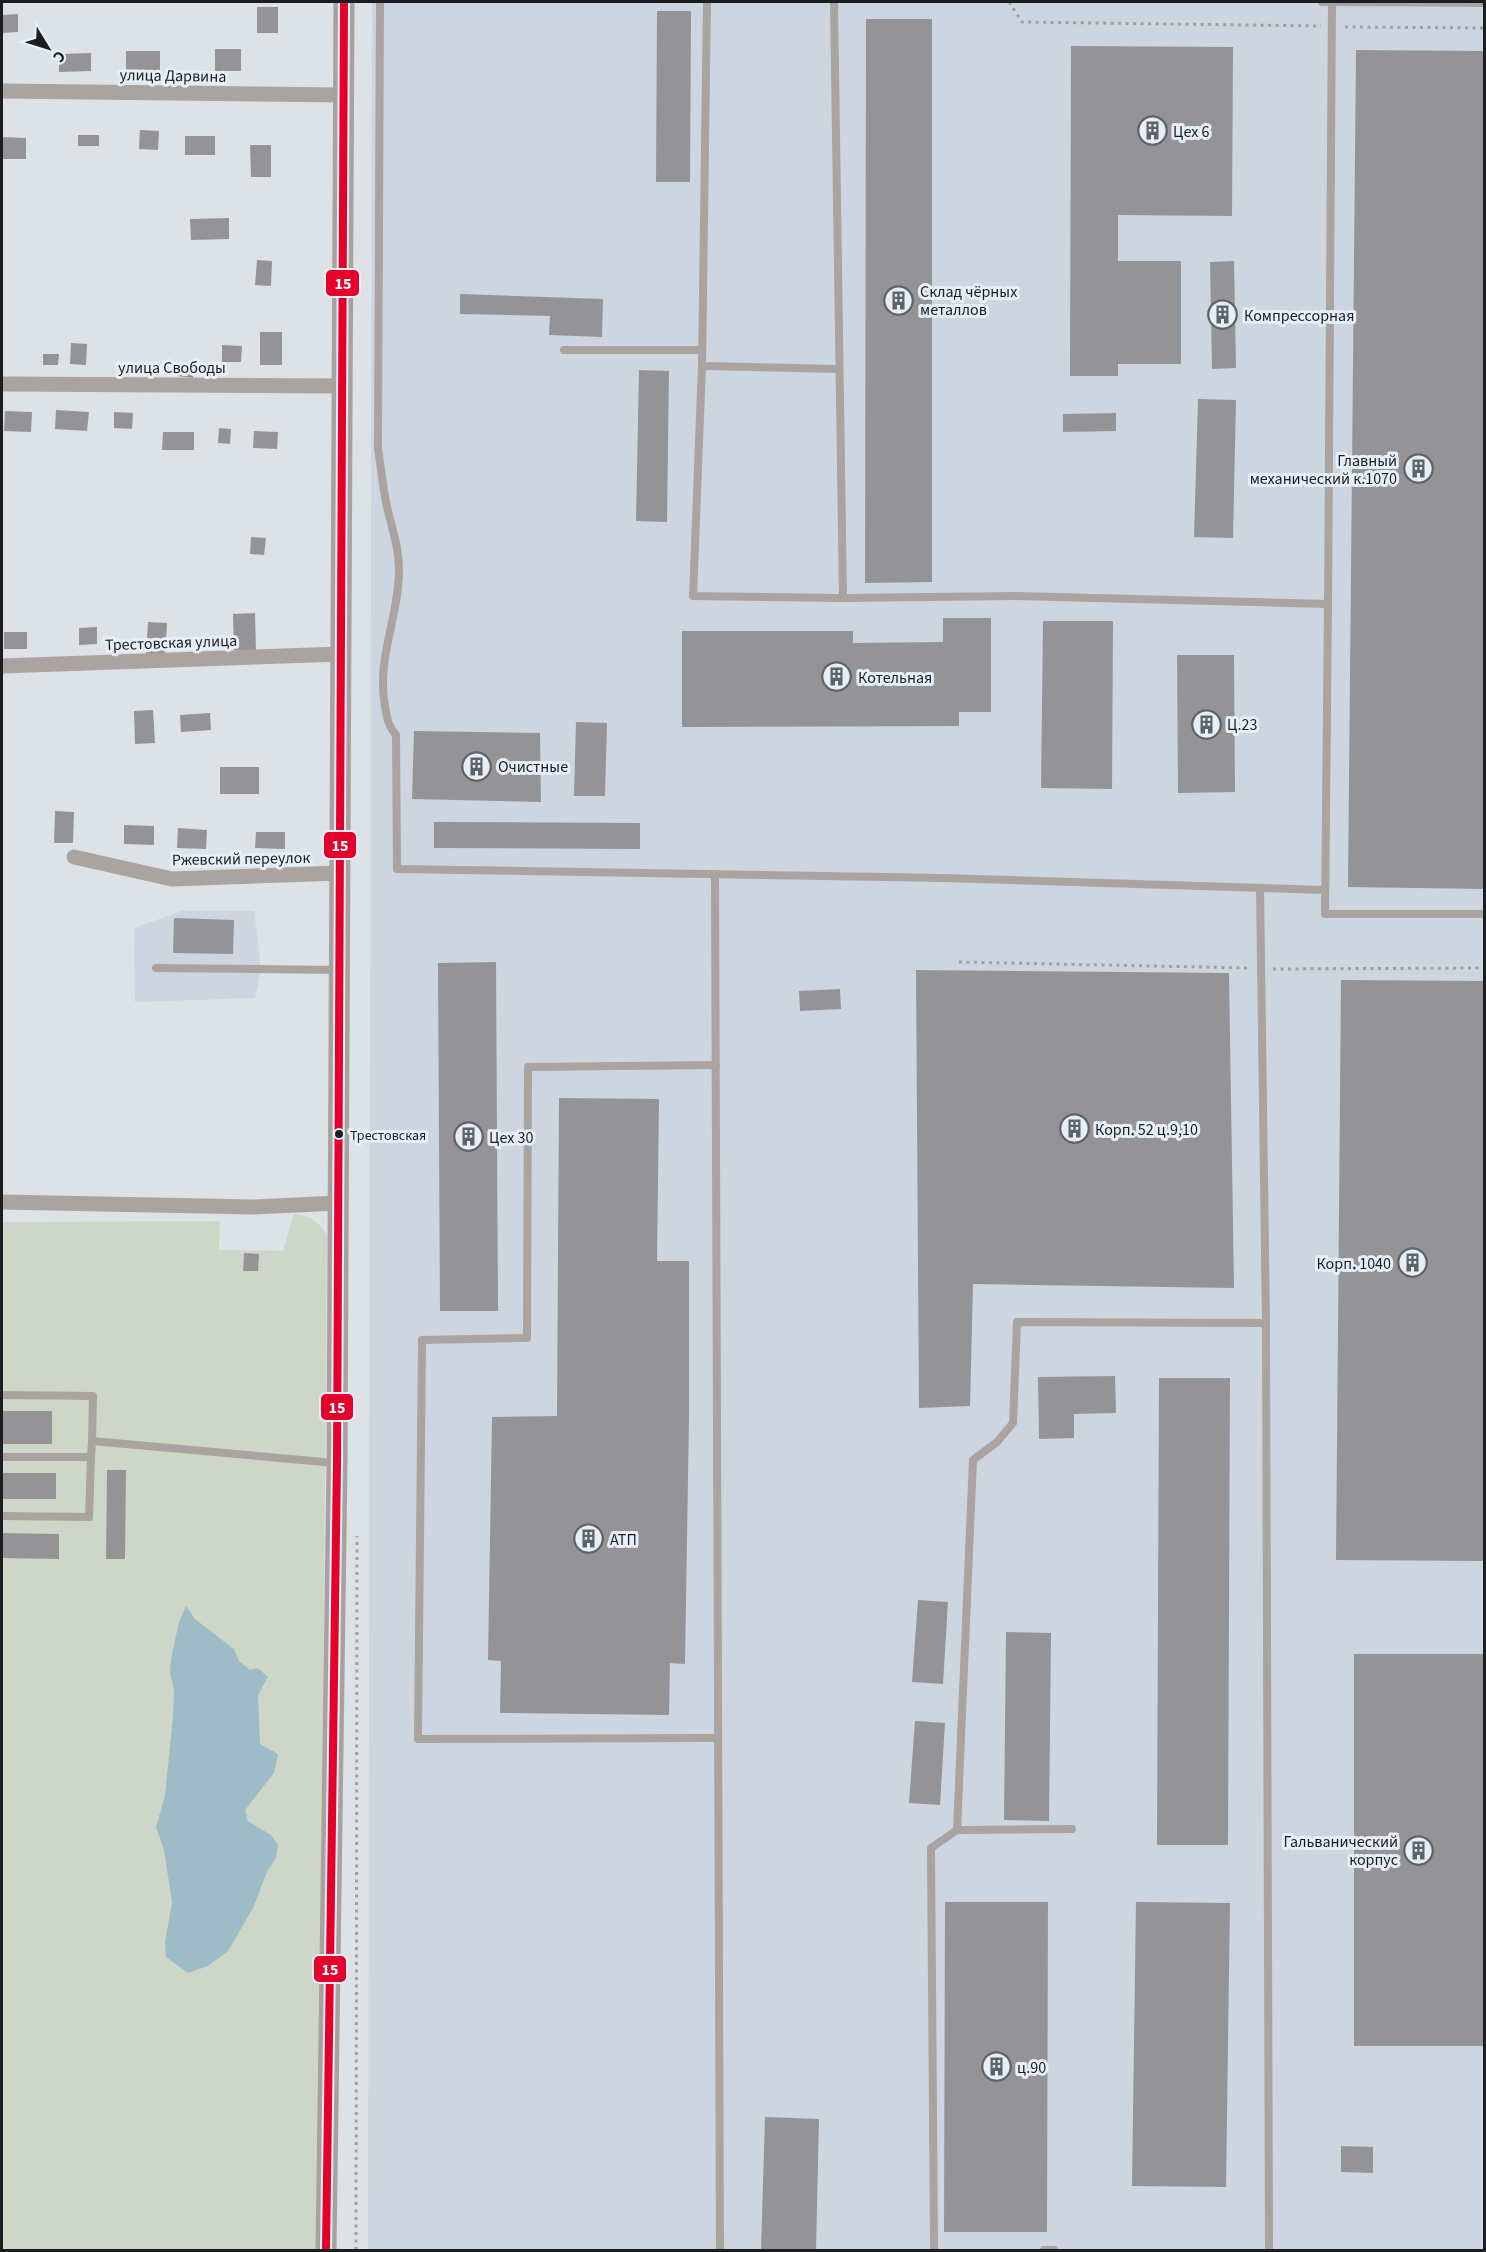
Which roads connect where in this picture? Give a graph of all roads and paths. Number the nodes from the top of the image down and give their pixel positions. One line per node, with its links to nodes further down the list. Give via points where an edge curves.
1 (344, 2): 12 (main road)
2 (380, 2): 25 (lane, via 378,448 399,559 398,593 382,678 389,727 396,735 397,869)
3 (707, 2): 14 (lane)
4 (834, 2): 16 (lane)
5 (1009, 2): 9 (path, via 1022,22)
6 (1322, 2): 7 (lane)
7 (1332, 2): 8 (lane); 9 (lane)
8 (1485, 3)
9 (1332, 26): 10 (path); 20 (lane)
10 (1485, 28)
11 (2, 91): 12 (street, улица Дарвина)
12 (343, 95): 18 (main road)
13 (564, 350): 14 (lane)
14 (702, 350): 15 (lane)
15 (702, 366): 16 (lane); 19 (lane, via 693,596)
16 (839, 369): 19 (lane)
17 (2, 384): 18 (street, улица Свободы)
18 (342, 386): 21 (main road)
19 (843, 598): 20 (lane, via 1014,596)
20 (1328, 604): 27 (lane)
21 (341, 654): 22 (street, Трестовская улица); 24 (main road)
22 (2, 666)
23 (74, 857): 24 (street, Ржевский переулок, via 172,879)
24 (340, 873): 33 (main road)
25 (715, 874): 26 (lane); 34 (lane)
26 (1260, 889): 27 (lane); 32 (lane)
27 (1324, 890): 28 (lane, via 1325,914)
28 (1485, 914)
29 (959, 962): 32 (path)
30 (156, 968): 33 (lane)
31 (1485, 968): 32 (path)
32 (1261, 969): 37 (lane)
33 (339, 970): 36 (main road)
34 (716, 1065): 44 (lane); 44 (lane, via 528,1067 526,1338 422,1340 418,1739)
35 (2, 1202): 36 (street, via 253,1207)
36 (338, 1203): 42 (main road)
37 (1266, 1323): 46 (lane, via 1017,1322 1014,1423 973,1460); 52 (lane)
38 (2, 1395): 39 (lane, via 93,1396)
39 (92, 1441): 41 (lane); 42 (lane)
40 (2, 1457): 41 (lane)
41 (91, 1457): 43 (lane, via 89,1517)
42 (337, 1463): 47 (main road)
43 (2, 1516)
44 (718, 1738): 48 (lane)
45 (1072, 1829): 46 (lane)
46 (957, 1830): 49 (lane, via 931,1848)
47 (326, 2250)
48 (720, 2250)
49 (934, 2250)
50 (1044, 2250): 51 (lane)
51 (1054, 2250)
52 (1269, 2250)

